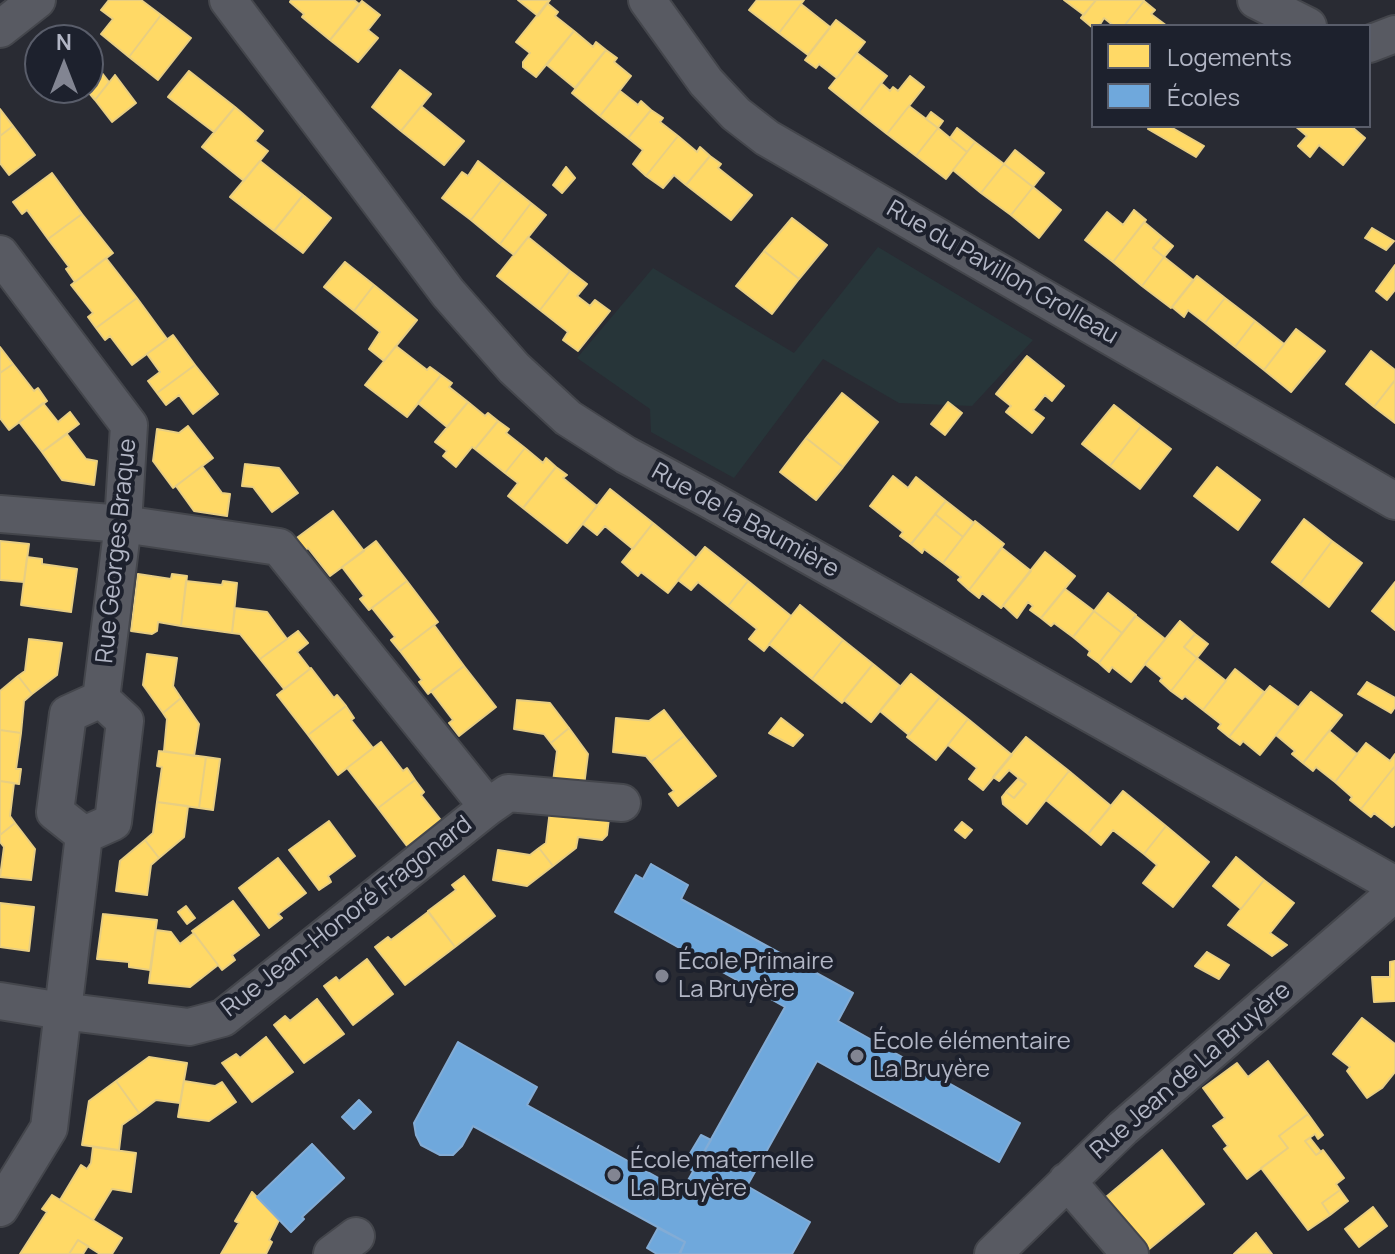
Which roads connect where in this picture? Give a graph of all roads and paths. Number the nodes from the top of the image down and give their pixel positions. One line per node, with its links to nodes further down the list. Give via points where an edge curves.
1 (37, 0): 6 (street)
2 (228, 0): 17 (street, Rue de la Baumière, via 448,293 514,368 568,418)
3 (647, 0): 10 (street, Rue du Pavillon Grolleau, via 706,82 767,138)
4 (1263, 1): 5 (street)
5 (1304, 24)
6 (0, 29)
7 (1395, 34): 8 (street)
8 (1371, 43)
9 (0, 254): 12 (street, Rue Georges Braque, via 129,425)
10 (1395, 501)
11 (0, 514): 12 (street, Rue Jean-Honoré Fragonard)
12 (123, 524): 13 (street, Rue Georges Braque); 15 (street, Rue Jean-Honoré Fragonard, via 279,547)
13 (101, 699): 16 (street, Rue Georges Braque, via 125,721 115,807 113,822); 16 (street, Rue Georges Braque, via 68,714 55,812)
14 (622, 803): 15 (street, Rue Jean-Honoré Fragonard, via 508,793)
15 (488, 807): 20 (street, Rue Jean-Honoré Fragonard, via 223,1018 189,1027)
16 (84, 835): 20 (street)
17 (1395, 885)
18 (1395, 893): 21 (street, Rue Jean de La Bruyère)
19 (0, 1001): 20 (street, Rue Jean-Honoré Fragonard)
20 (62, 1011): 22 (street, via 49,1128)
21 (1067, 1181): 23 (street, Rue Jean de La Bruyère); 24 (street)
22 (0, 1208)
23 (993, 1254)
24 (1130, 1254)

